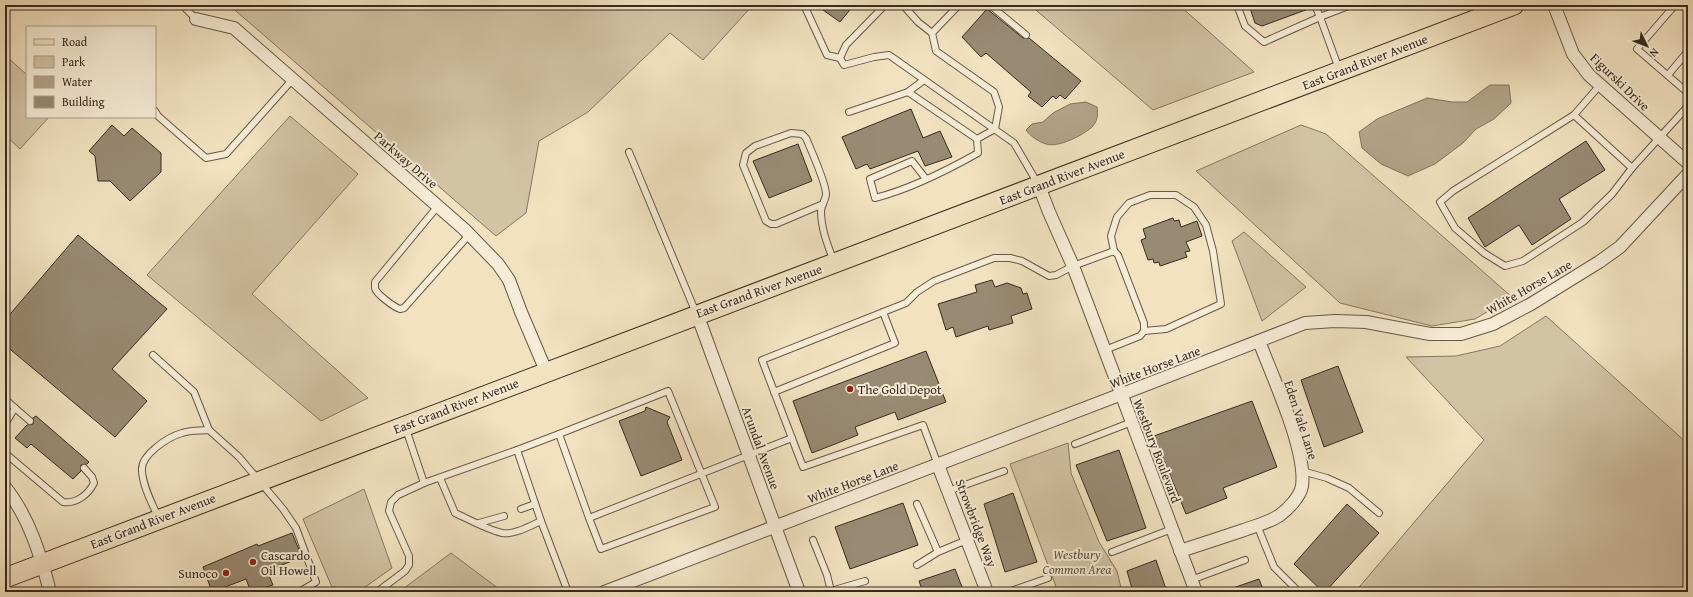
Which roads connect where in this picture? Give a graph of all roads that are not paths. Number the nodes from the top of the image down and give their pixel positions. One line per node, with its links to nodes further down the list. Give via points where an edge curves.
1 (182, 5): 14 (lane)
2 (804, 5): 18 (lane, via 827,55)
3 (885, 5): 18 (lane, via 846,45)
4 (903, 5): 15 (lane)
5 (959, 5): 15 (lane)
6 (990, 5): 16 (lane)
7 (1237, 5): 13 (lane, via 1245,26 1264,42)
8 (1315, 5): 13 (lane)
9 (1351, 5): 13 (lane)
10 (1514, 5): 19 (main road, East Grand River Avenue)
11 (1554, 5): 23 (street, Figurski Drive, via 1573,54)
12 (1675, 5): 20 (lane, via 1637,49)
13 (1320, 16): 19 (lane)
14 (196, 19): 21 (street, Parkway Drive, via 234,28)
15 (932, 33): 30 (lane, via 936,51 994,92 999,107)
16 (1026, 36)
17 (1688, 51): 20 (lane)
18 (840, 58): 22 (lane, via 844,65 889,55)
19 (1340, 71): 38 (main road, East Grand River Avenue)
20 (1668, 75): 25 (lane)
21 (293, 79): 28 (lane, via 226,154 206,158); 40 (street, Parkway Drive)
22 (924, 80): 24 (lane); 30 (lane)
23 (1600, 85): 29 (lane); 31 (street, Figurski Drive)
24 (908, 92): 27 (lane); 32 (lane)
25 (1688, 93)
26 (1688, 106): 31 (lane)
27 (849, 112)
28 (156, 113)
29 (1574, 115): 35 (lane); 35 (lane, via 1453,191 1440,202 1455,228 1484,253 1505,266 1523,261 1583,222 1612,194)
30 (994, 129): 32 (lane); 38 (lane, via 1014,142)
31 (1659, 137): 34 (street, Figurski Drive); 35 (lane)
32 (977, 140): 37 (lane, via 978,153 946,172)
33 (629, 152): 46 (lane)
34 (1688, 163)
35 (1632, 168)
36 (1688, 174): 48 (street, White Horse Lane, via 1620,247 1531,304 1493,324 1461,334 1430,334 1366,322 1335,320 1305,323)
37 (926, 179): 37 (lane, via 875,198 870,179 912,161)
38 (1039, 186): 43 (main road, East Grand River Avenue); 44 (street, Westbury Boulevard)
39 (823, 204): 39 (lane, via 826,193 806,138 802,134 791,133 755,146 746,153 743,165 766,222 782,222); 43 (lane, via 821,210 824,235)
40 (438, 206): 41 (street, Parkway Drive); 41 (lane, via 375,282 378,293 396,307 404,308)
41 (469, 235): 51 (street, Parkway Drive, via 498,264 509,280)
42 (1111, 251): 44 (lane); 47 (lane, via 1118,255 1121,262 1144,323); 47 (lane, via 1111,236 1117,217 1129,203 1150,195 1176,195 1194,207 1206,225 1213,251 1221,304 1166,329)
43 (835, 263): 46 (main road, East Grand River Avenue)
44 (1073, 266): 45 (lane, via 1049,276 1022,261 994,258 934,281 906,303); 49 (street, Westbury Boulevard)
45 (883, 312): 52 (lane, via 895,343); 52 (lane, via 762,360)
46 (697, 314): 51 (main road, East Grand River Avenue); 66 (street, Arundal Avenue)
47 (1144, 331): 49 (lane, via 1140,336)
48 (1259, 341): 53 (street, White Horse Lane); 70 (street, Eden Vale Lane, via 1286,411)
49 (1105, 350): 53 (street, Westbury Boulevard)
50 (153, 355): 60 (lane, via 194,392)
51 (546, 371): 59 (main road, East Grand River Avenue)
52 (774, 392): 62 (lane)
53 (1122, 395): 57 (street, Westbury Boulevard); 67 (street, White Horse Lane)
54 (5, 399): 55 (lane)
55 (15, 408): 56 (lane); 58 (lane)
56 (30, 422)
57 (1132, 422): 63 (lane); 88 (street, Westbury Boulevard)
58 (5, 424)
59 (404, 426): 73 (main road, East Grand River Avenue); 74 (lane)
60 (209, 430): 73 (lane, via 239,457); 83 (lane, via 182,433 146,457 141,470)
61 (559, 434): 64 (lane); 71 (lane, via 668,391); 82 (lane)
62 (792, 438): 66 (lane); 67 (lane, via 803,467 923,425)
63 (1075, 444)
64 (516, 450): 72 (lane); 77 (lane)
65 (5, 453): 68 (lane, via 63,502 70,503 90,491 94,483)
66 (749, 455): 71 (lane); 87 (street, Arundal Avenue)
67 (938, 465): 76 (street, Strowbridge Way); 87 (street, White Horse Lane)
68 (84, 468)
69 (1004, 471): 76 (lane)
70 (1302, 471): 80 (lane, via 1327,478 1348,488); 86 (street, Eden Vale Lane, via 1302,488 1291,506 1279,516)
71 (702, 473): 82 (lane); 82 (lane, via 715,507 601,549)
72 (440, 478): 74 (lane); 85 (lane, via 455,513)
73 (259, 481): 83 (main road, East Grand River Avenue); 103 (lane, via 296,528 316,582)
74 (424, 483): 104 (lane, via 398,495 391,502 389,511 409,556 409,565 404,572)
75 (5, 487): 95 (street, via 28,525)
76 (948, 491): 90 (street, Strowbridge Way)
77 (536, 504): 79 (lane); 84 (lane)
78 (917, 504): 91 (lane)
79 (521, 509)
80 (1379, 513)
81 (504, 516): 85 (lane)
82 (589, 518)
83 (158, 519): 95 (main road, East Grand River Avenue)
84 (541, 522): 85 (lane, via 502,533); 105 (lane)
85 (479, 524)
86 (1257, 525): 93 (street, Eden Vale Lane); 111 (lane, via 1274,567)
87 (775, 527): 106 (street, White Horse Lane); 107 (street, Arundal Avenue)
88 (1172, 529): 92 (lane); 93 (street, Westbury Boulevard)
89 (813, 540): 101 (lane, via 827,575)
90 (967, 540): 91 (lane); 108 (street, Strowbridge Way)
91 (938, 552): 96 (lane)
92 (1112, 552)
93 (1180, 552): 99 (street, Westbury Boulevard)
94 (1245, 560): 99 (lane)
95 (43, 563): 97 (main road, East Grand River Avenue); 102 (street)
96 (917, 564)
97 (5, 578)
98 (1048, 578): 109 (lane)
99 (1191, 580): 110 (street, Westbury Boulevard)
100 (865, 581): 101 (lane)
101 (830, 591)
102 (50, 592)
103 (299, 592)
104 (377, 592)
105 (568, 592)
106 (604, 592)
107 (800, 592)
108 (987, 592)
109 (1008, 592)
110 (1196, 592)
111 (1299, 592)

